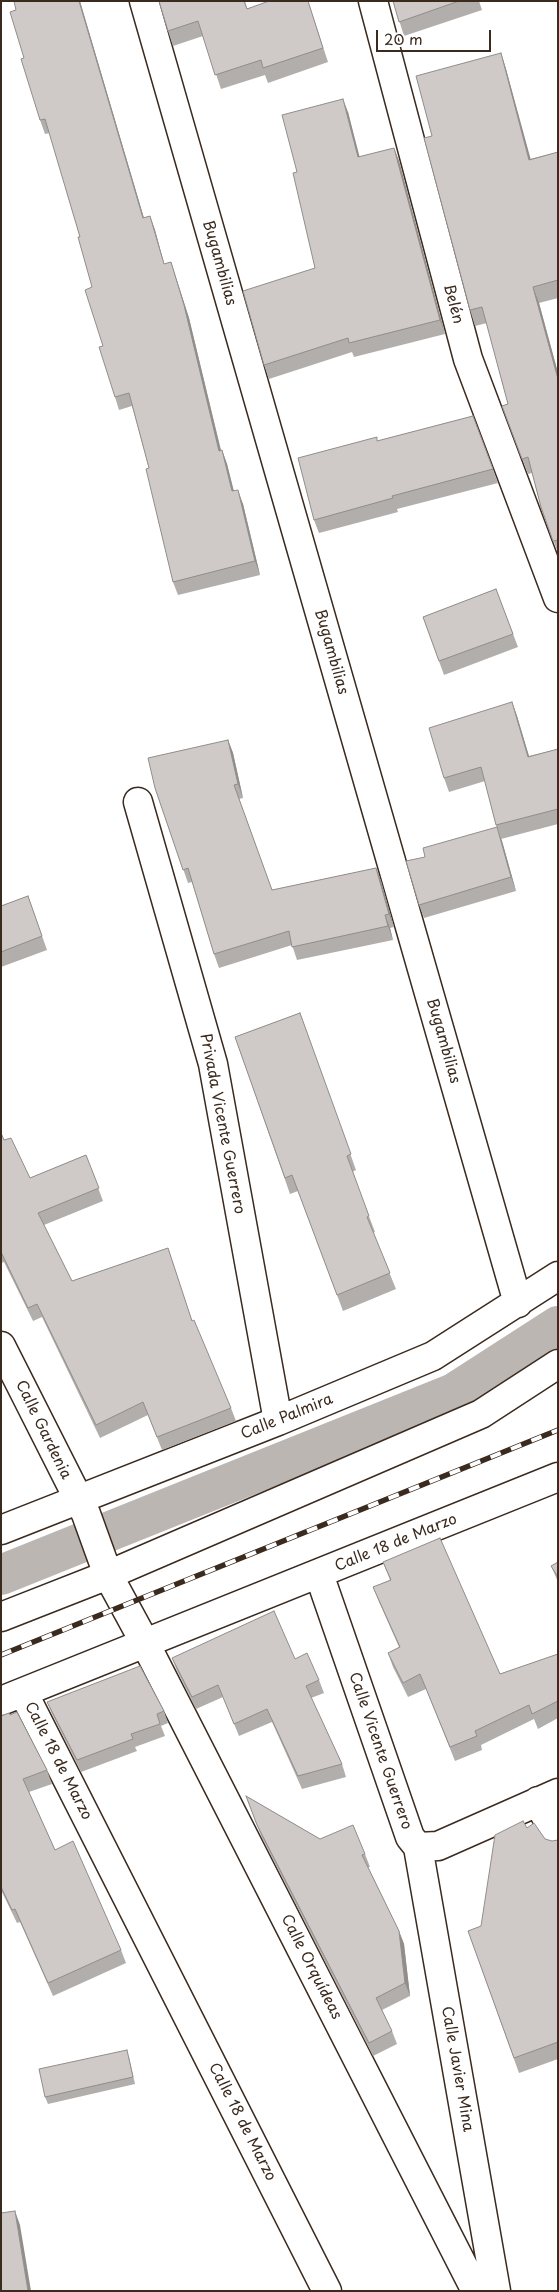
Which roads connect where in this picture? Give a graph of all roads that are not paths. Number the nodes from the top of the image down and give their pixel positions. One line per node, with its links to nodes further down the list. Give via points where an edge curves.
1 (144, 1): 6 (street, Bugambilias)
2 (373, 1): 3 (street, Belén, via 468,359)
3 (558, 598)
4 (138, 802): 9 (street, Privada Vicente Guerrero, via 213,1064)
5 (558, 1276): 6 (street, Calle Palmira)
6 (518, 1303): 9 (street, Calle Palmira, via 433,1356)
7 (1, 1346): 11 (street, Calle Gardenia)
8 (558, 1364): 13 (street, via 481,1414)
9 (278, 1421): 11 (street, Calle Palmira)
10 (558, 1477): 14 (street, Calle 18 de Marzo)
11 (81, 1506): 12 (street, Calle Palmira); 13 (street, Calle Gardenia)
12 (1, 1530)
13 (106, 1571): 15 (street); 16 (street, Calle Orquídeas)
14 (320, 1574): 16 (street, Calle 18 de Marzo); 20 (street, Calle Vicente Guerrero, via 410,1837)
15 (1, 1617)
16 (145, 1643): 17 (street, Calle 18 de Marzo); 22 (street, Calle Orquídeas)
17 (12, 1696): 21 (street, Calle 18 de Marzo)
18 (548, 1797): 19 (street, Calle Vicente Guerrero); 20 (street, Calle Vicente Guerrero, via 438,1846)
19 (558, 1840)
20 (418, 1847): 23 (street, Calle Javier Mina)
21 (328, 2291)
22 (476, 2291)
23 (496, 2291)

